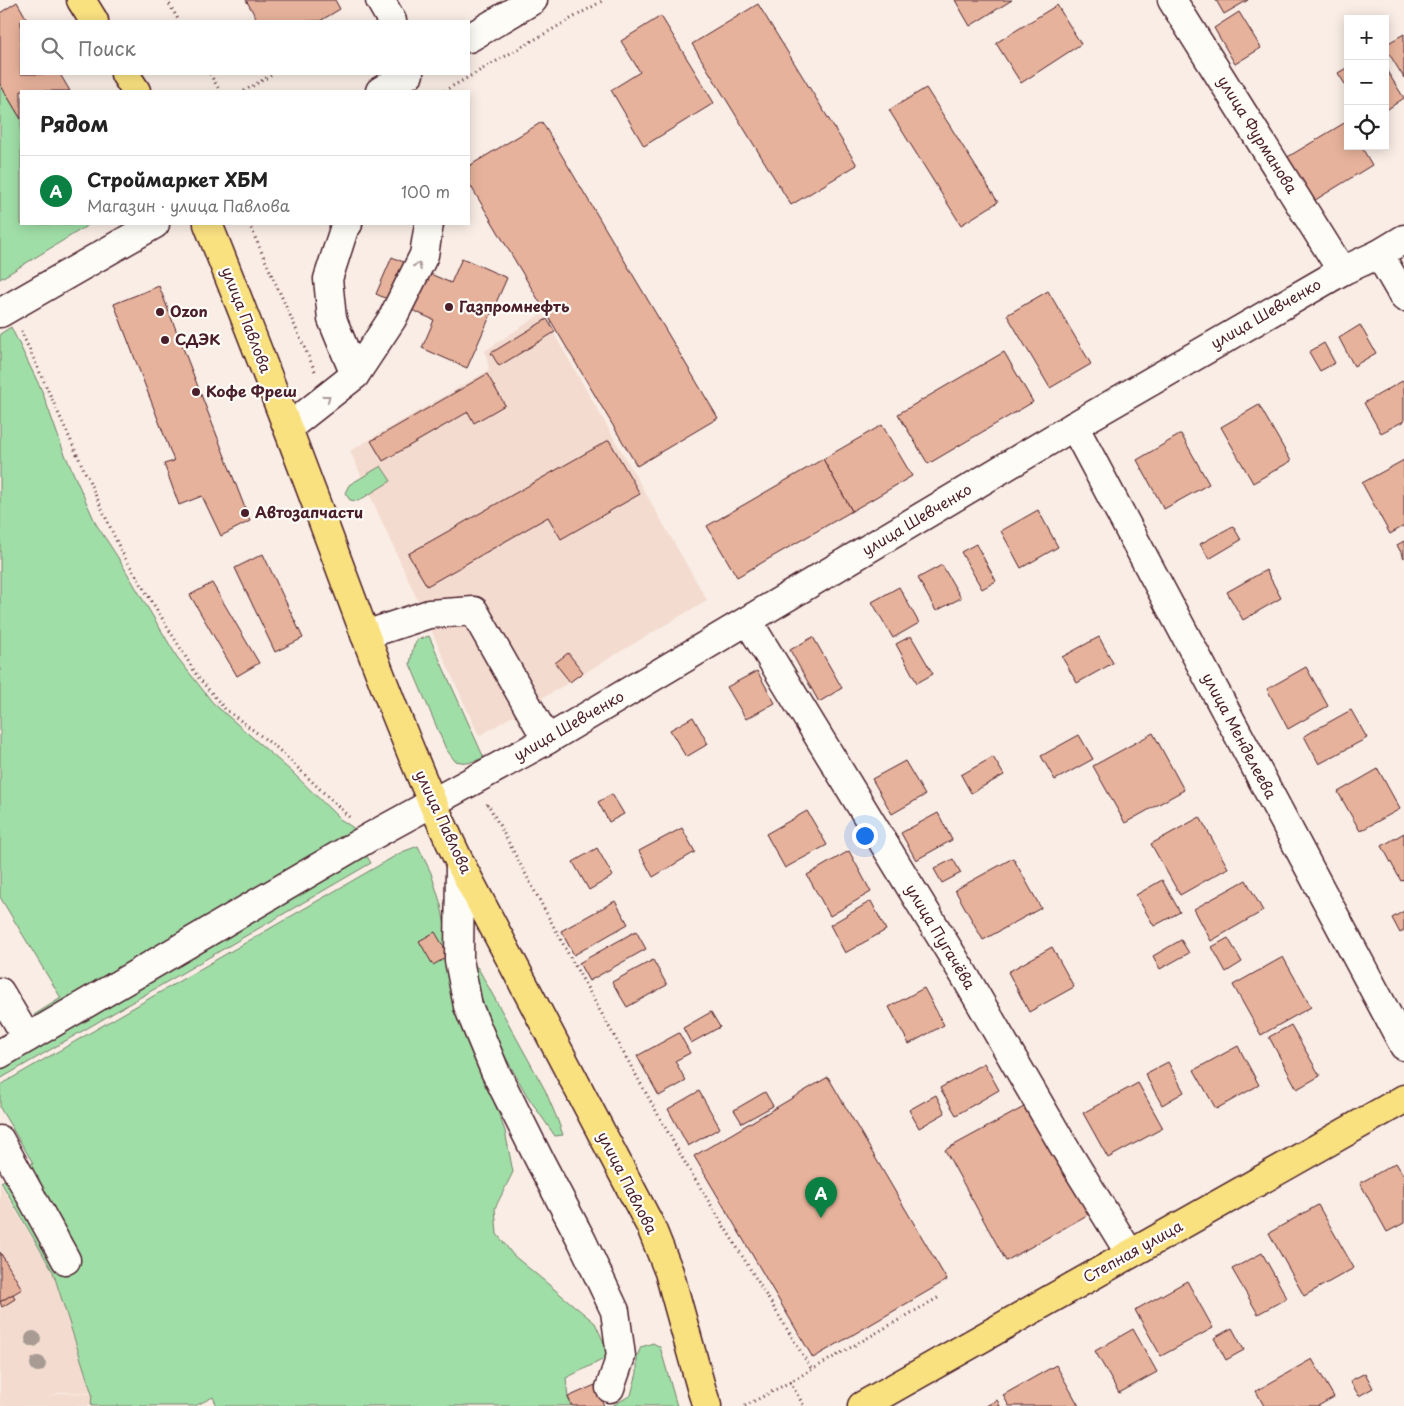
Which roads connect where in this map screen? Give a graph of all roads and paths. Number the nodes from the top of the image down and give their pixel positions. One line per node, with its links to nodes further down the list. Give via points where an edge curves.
1 (81, 0): 7 (main road)
2 (166, 0): 8 (path)
3 (380, 0): 9 (street)
4 (533, 0): 10 (street)
5 (604, 0): 19 (path)
6 (1172, 0): 27 (street, улица Фурманова)
7 (93, 20)
8 (178, 20)
9 (391, 20)
10 (470, 37)
11 (126, 75): 15 (main road)
12 (211, 75): 16 (path)
13 (272, 75): 17 (path)
14 (407, 75): 18 (street)
15 (135, 90)
16 (219, 90)
17 (246, 90)
18 (382, 90)
19 (446, 90)
20 (153, 225): 29 (street)
21 (208, 225): 33 (main road, улица Павлова)
22 (249, 225): 31 (path)
23 (347, 225): 30 (street, via 328,279 332,319)
24 (429, 225): 30 (street, one-way to 24, via 392,319 424,255)
25 (1404, 238): 26 (street, улица Шевченко)
26 (1379, 254): 27 (street, улица Шевченко); 28 (street)
27 (1342, 271): 32 (street, улица Шевченко)
28 (1404, 297)
29 (5, 310): 38 (path, via 121,550 198,677 226,709 277,748)
30 (355, 375): 31 (street)
31 (327, 397): 33 (street, one-way to 31)
32 (1074, 426): 34 (street, улица Шевченко); 42 (street, улица Менделеева)
33 (288, 428): 35 (main road, улица Павлова)
34 (748, 621): 36 (street, улица Шевченко); 47 (street, улица Пугачёва)
35 (366, 635): 36 (street, via 428,614 474,611); 37 (main road, улица Павлова)
36 (548, 740): 37 (street, улица Шевченко)
37 (432, 803): 38 (street, улица Шевченко); 39 (main road, улица Павлова)
38 (370, 837): 41 (street, улица Шевченко)
39 (460, 863): 46 (main road, улица Павлова); 51 (street, via 459,960 468,1006 495,1071 615,1310 621,1356)
40 (0, 992): 41 (street)
41 (27, 1038): 43 (street, улица Шевченко)
42 (1404, 1046)
43 (0, 1054)
44 (1404, 1099): 47 (main road, Степная улица)
45 (0, 1140): 48 (street)
46 (631, 1189): 52 (main road); 53 (main road, улица Павлова, via 669,1272)
47 (1130, 1254): 56 (main road, Степная улица)
48 (66, 1260)
49 (941, 1296): 50 (path)
50 (790, 1382): 54 (path); 55 (path)
51 (610, 1388)
52 (687, 1406)
53 (707, 1406)
54 (745, 1406)
55 (804, 1406)
56 (862, 1406)

